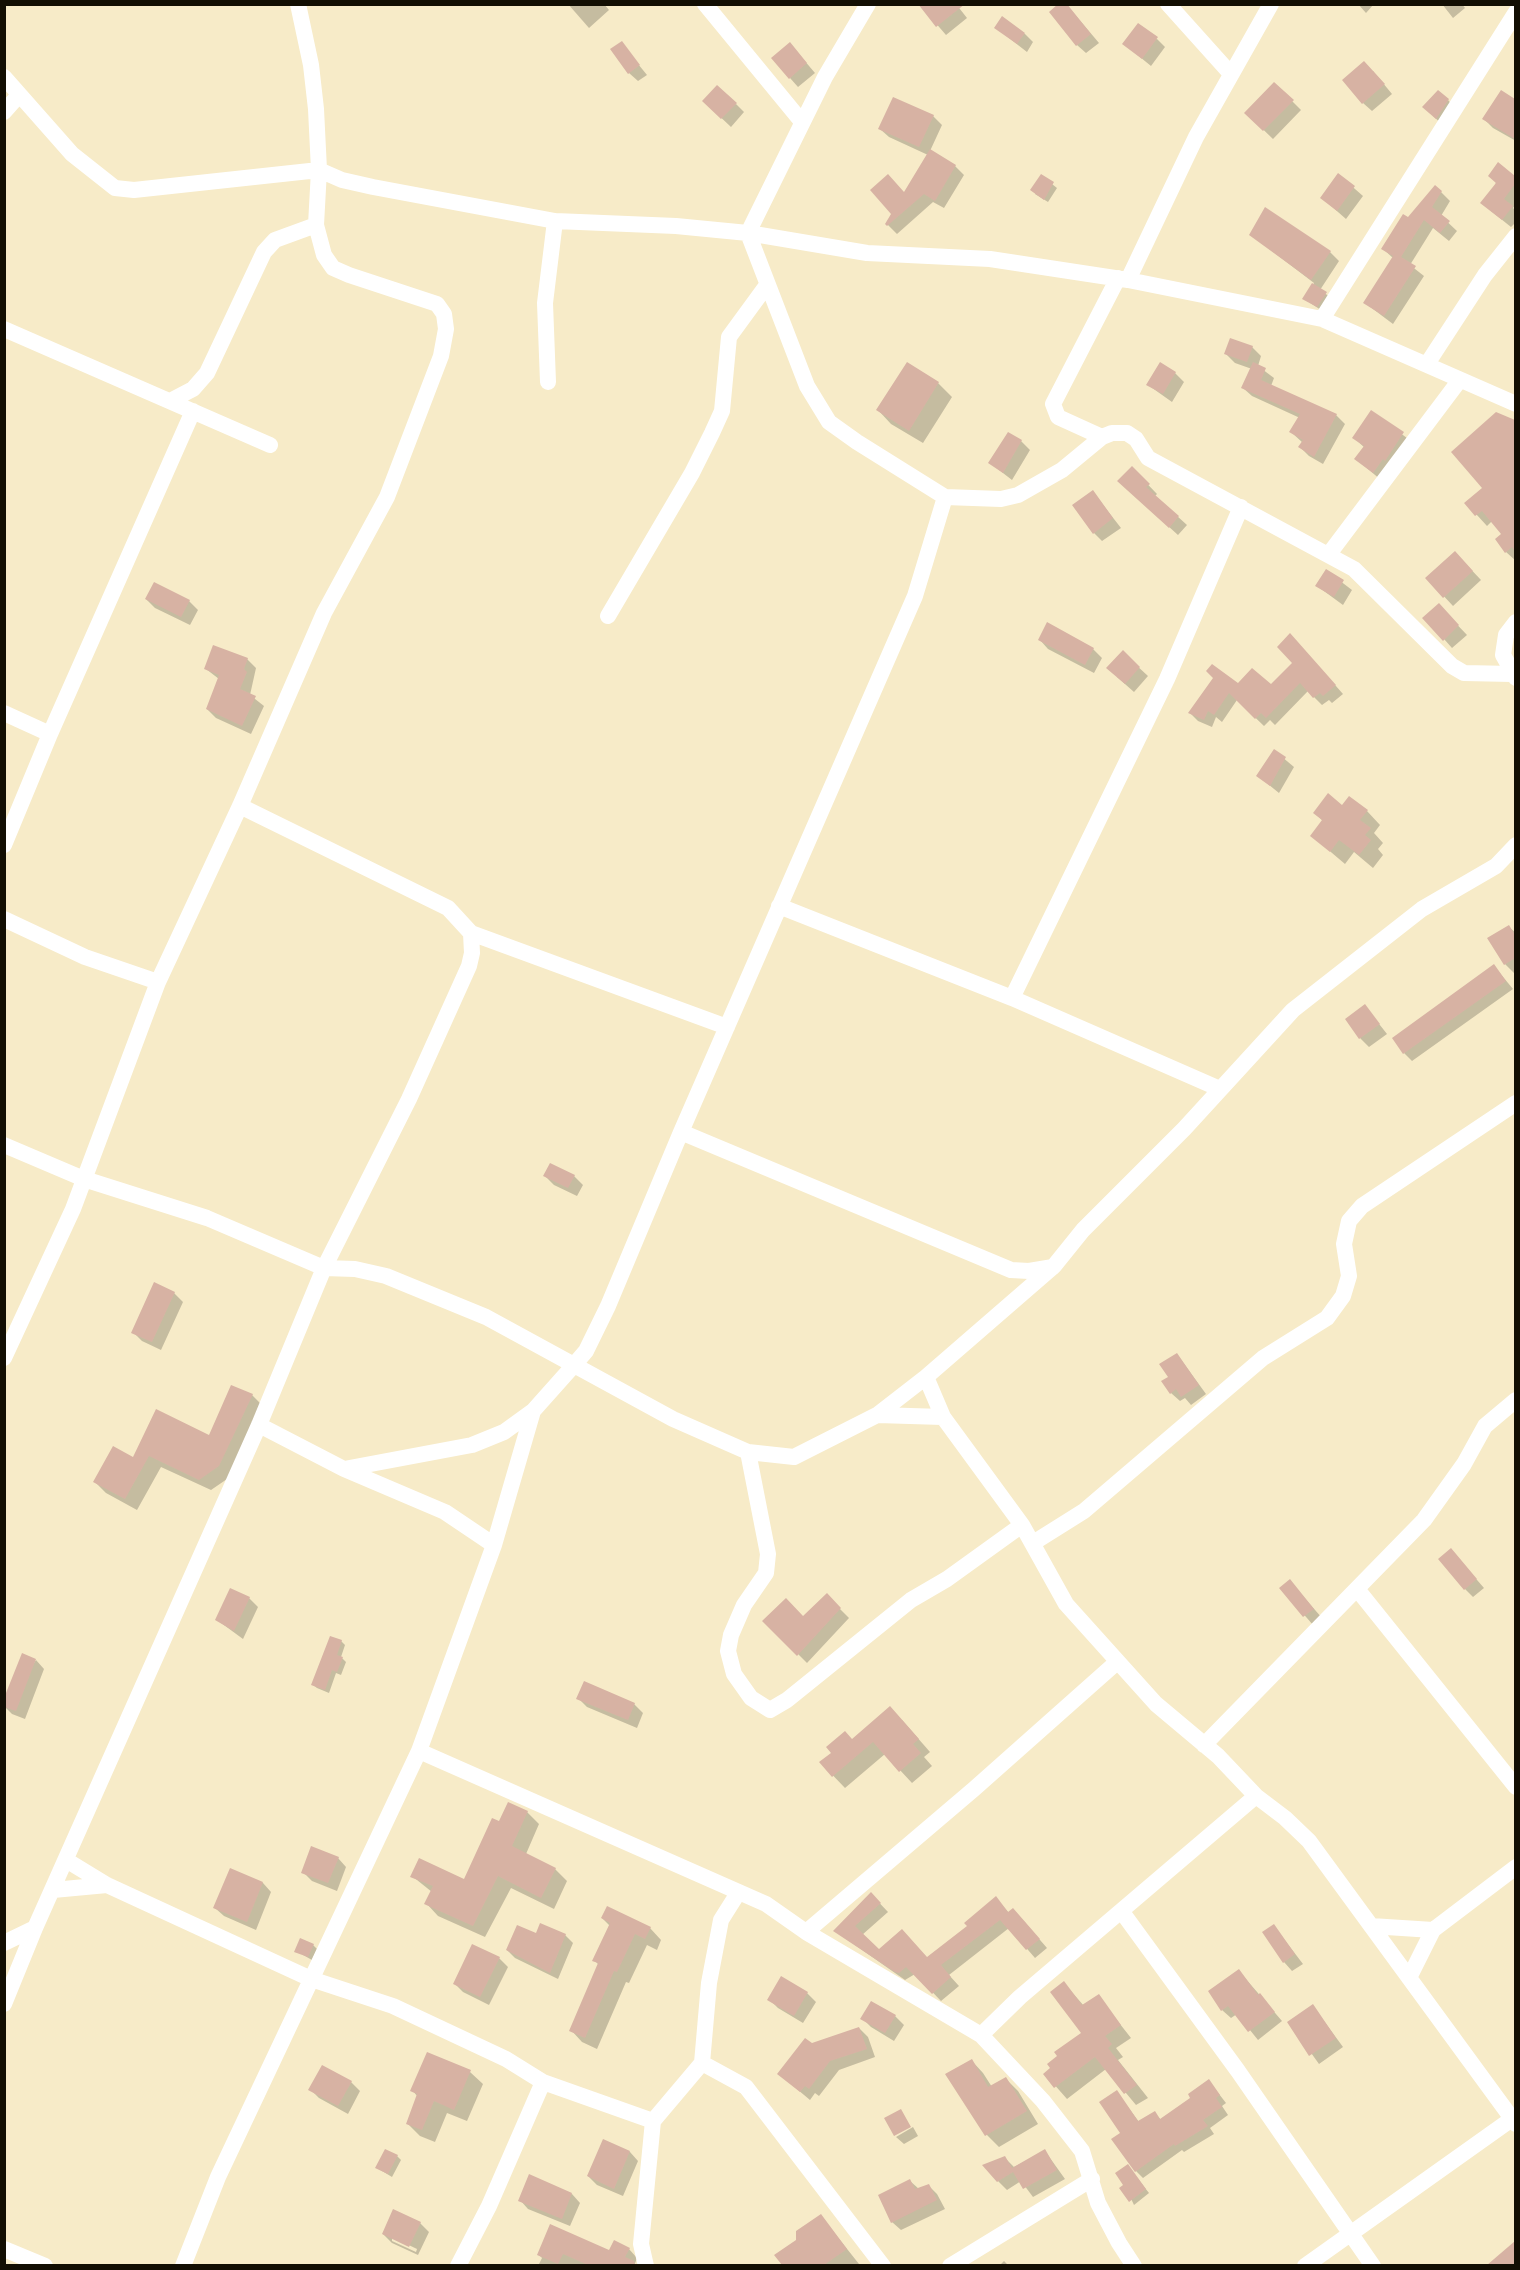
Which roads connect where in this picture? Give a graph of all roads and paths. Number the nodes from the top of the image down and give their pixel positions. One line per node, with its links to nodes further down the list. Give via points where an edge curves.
1 (298, 4): 12 (street, via 311,65)
2 (705, 4): 11 (street)
3 (868, 4): 11 (street)
4 (1168, 4): 7 (street)
5 (1270, 4): 7 (street)
6 (1515, 12): 19 (street)
7 (1230, 73): 17 (street)
8 (4, 77): 9 (street)
9 (19, 95): 10 (street); 12 (street, via 72,154 115,188 134,190)
10 (4, 112)
11 (802, 122): 15 (street)
12 (319, 170): 13 (street, via 373,187); 14 (street)
13 (555, 221): 15 (street); 23 (street, via 545,303)
14 (316, 225): 24 (street, via 275,240 264,252 207,373 193,389); 37 (street, via 324,255 333,268 437,304 444,314 446,329 441,357 387,497 324,613)
15 (748, 233): 17 (street, via 867,253 990,259); 18 (street)
16 (1515, 236): 21 (street)
17 (1123, 279): 19 (street); 27 (street, via 1053,404 1058,417)
18 (767, 285): 29 (street, via 807,386 830,422); 32 (street, via 729,337 722,411 712,433)
19 (1322, 319): 21 (street)
20 (4, 329): 24 (street)
21 (1427, 364): 22 (street)
22 (1458, 381): 25 (street); 31 (street)
23 (548, 382)
24 (170, 400): 26 (street)
25 (1515, 404)
26 (193, 411): 28 (street); 36 (street)
27 (1102, 437): 29 (street, via 1062,470 1018,495 1001,499); 30 (street, via 1127,433 1136,439 1148,458)
28 (270, 445)
29 (945, 497): 40 (street, via 915,596)
30 (1241, 507): 31 (street); 44 (street, via 1167,680)
31 (1329, 554): 34 (street, via 1354,569 1452,666 1464,673)
32 (608, 616)
33 (1515, 622): 34 (street, via 1506,634 1503,655)
34 (1514, 676)
35 (4, 712): 36 (street)
36 (50, 734): 38 (street)
37 (240, 806): 42 (street, via 448,908); 43 (street)
38 (4, 845)
39 (1515, 845): 46 (street, via 1496,866 1422,909 1293,1010)
40 (779, 906): 44 (street); 45 (street)
41 (4, 919): 43 (street, via 85,957)
42 (471, 933): 45 (street); 52 (street, via 469,966 409,1099)
43 (158, 982): 50 (street)
44 (1012, 998): 46 (street)
45 (727, 1027): 48 (street)
46 (1220, 1089): 51 (street, via 1083,1230)
47 (1515, 1102): 66 (street, via 1362,1206 1349,1221 1344,1244 1349,1276 1343,1296 1327,1318 1263,1358 1084,1511)
48 (681, 1132): 53 (street); 56 (street, via 608,1306 586,1351)
49 (4, 1144): 50 (street)
50 (84, 1179): 52 (street, via 207,1218); 55 (street)
51 (1054, 1266): 53 (street); 54 (street)
52 (324, 1268): 56 (street, via 386,1276 486,1317); 62 (street)
53 (1011, 1270): 54 (street)
54 (1017, 1299): 57 (street)
55 (4, 1358)
56 (574, 1365): 59 (street); 63 (street, via 673,1419)
57 (926, 1377): 60 (street); 61 (street)
58 (1515, 1400): 68 (street, via 1485,1425 1464,1464 1425,1520)
59 (533, 1411): 64 (street, via 504,1432 472,1444); 67 (street)
60 (877, 1415): 61 (street); 63 (street, via 794,1457)
61 (943, 1417): 65 (street)
62 (259, 1425): 64 (street); 74 (street)
63 (748, 1452): 65 (street, via 768,1554 766,1573 744,1605 728,1652 734,1674 751,1698 770,1710 911,1600 948,1579)
64 (344, 1469): 67 (street, via 445,1512)
65 (1022, 1525): 66 (street)
66 (1033, 1543): 69 (street, via 1066,1604)
67 (494, 1545): 71 (street)
68 (1357, 1589): 70 (street); 72 (street)
69 (1117, 1662): 70 (street, via 1156,1704); 83 (street)
70 (1204, 1745): 73 (street)
71 (419, 1751): 78 (street); 87 (street)
72 (1515, 1787)
73 (1256, 1796): 79 (street); 80 (street, via 1309,1841)
74 (66, 1860): 76 (street); 77 (street)
75 (1515, 1867): 82 (street)
76 (107, 1885): 77 (street); 87 (street)
77 (52, 1890): 81 (street)
78 (738, 1893): 83 (street, via 766,1904); 90 (street, via 721,1920 709,1983)
79 (1122, 1912): 89 (street, via 1020,1997); 95 (street)
80 (1371, 1926): 82 (street); 85 (street)
81 (35, 1928): 84 (street); 86 (street)
82 (1433, 1930): 85 (street)
83 (806, 1932): 89 (street)
84 (4, 1943)
85 (1408, 1978): 92 (street)
86 (9, 1979): 88 (street)
87 (311, 1979): 91 (street, via 393,2006 466,2039); 98 (street, via 218,2177)
88 (4, 2004)
89 (981, 2036): 94 (street, via 1043,2101 1082,2151)
90 (702, 2063): 93 (street); 101 (street, via 746,2087)
91 (543, 2082): 93 (street); 99 (street, via 489,2206)
92 (1514, 2119): 95 (street)
93 (653, 2121): 100 (street, via 641,2244)
94 (1092, 2179): 102 (street); 103 (street, via 1098,2203)
95 (1350, 2232): 104 (street); 105 (street)
96 (4, 2249): 97 (street)
97 (45, 2265)
98 (183, 2265)
99 (458, 2265)
100 (646, 2265)
101 (883, 2265)
102 (950, 2265)
103 (1134, 2265)
104 (1305, 2265)
105 (1373, 2265)

